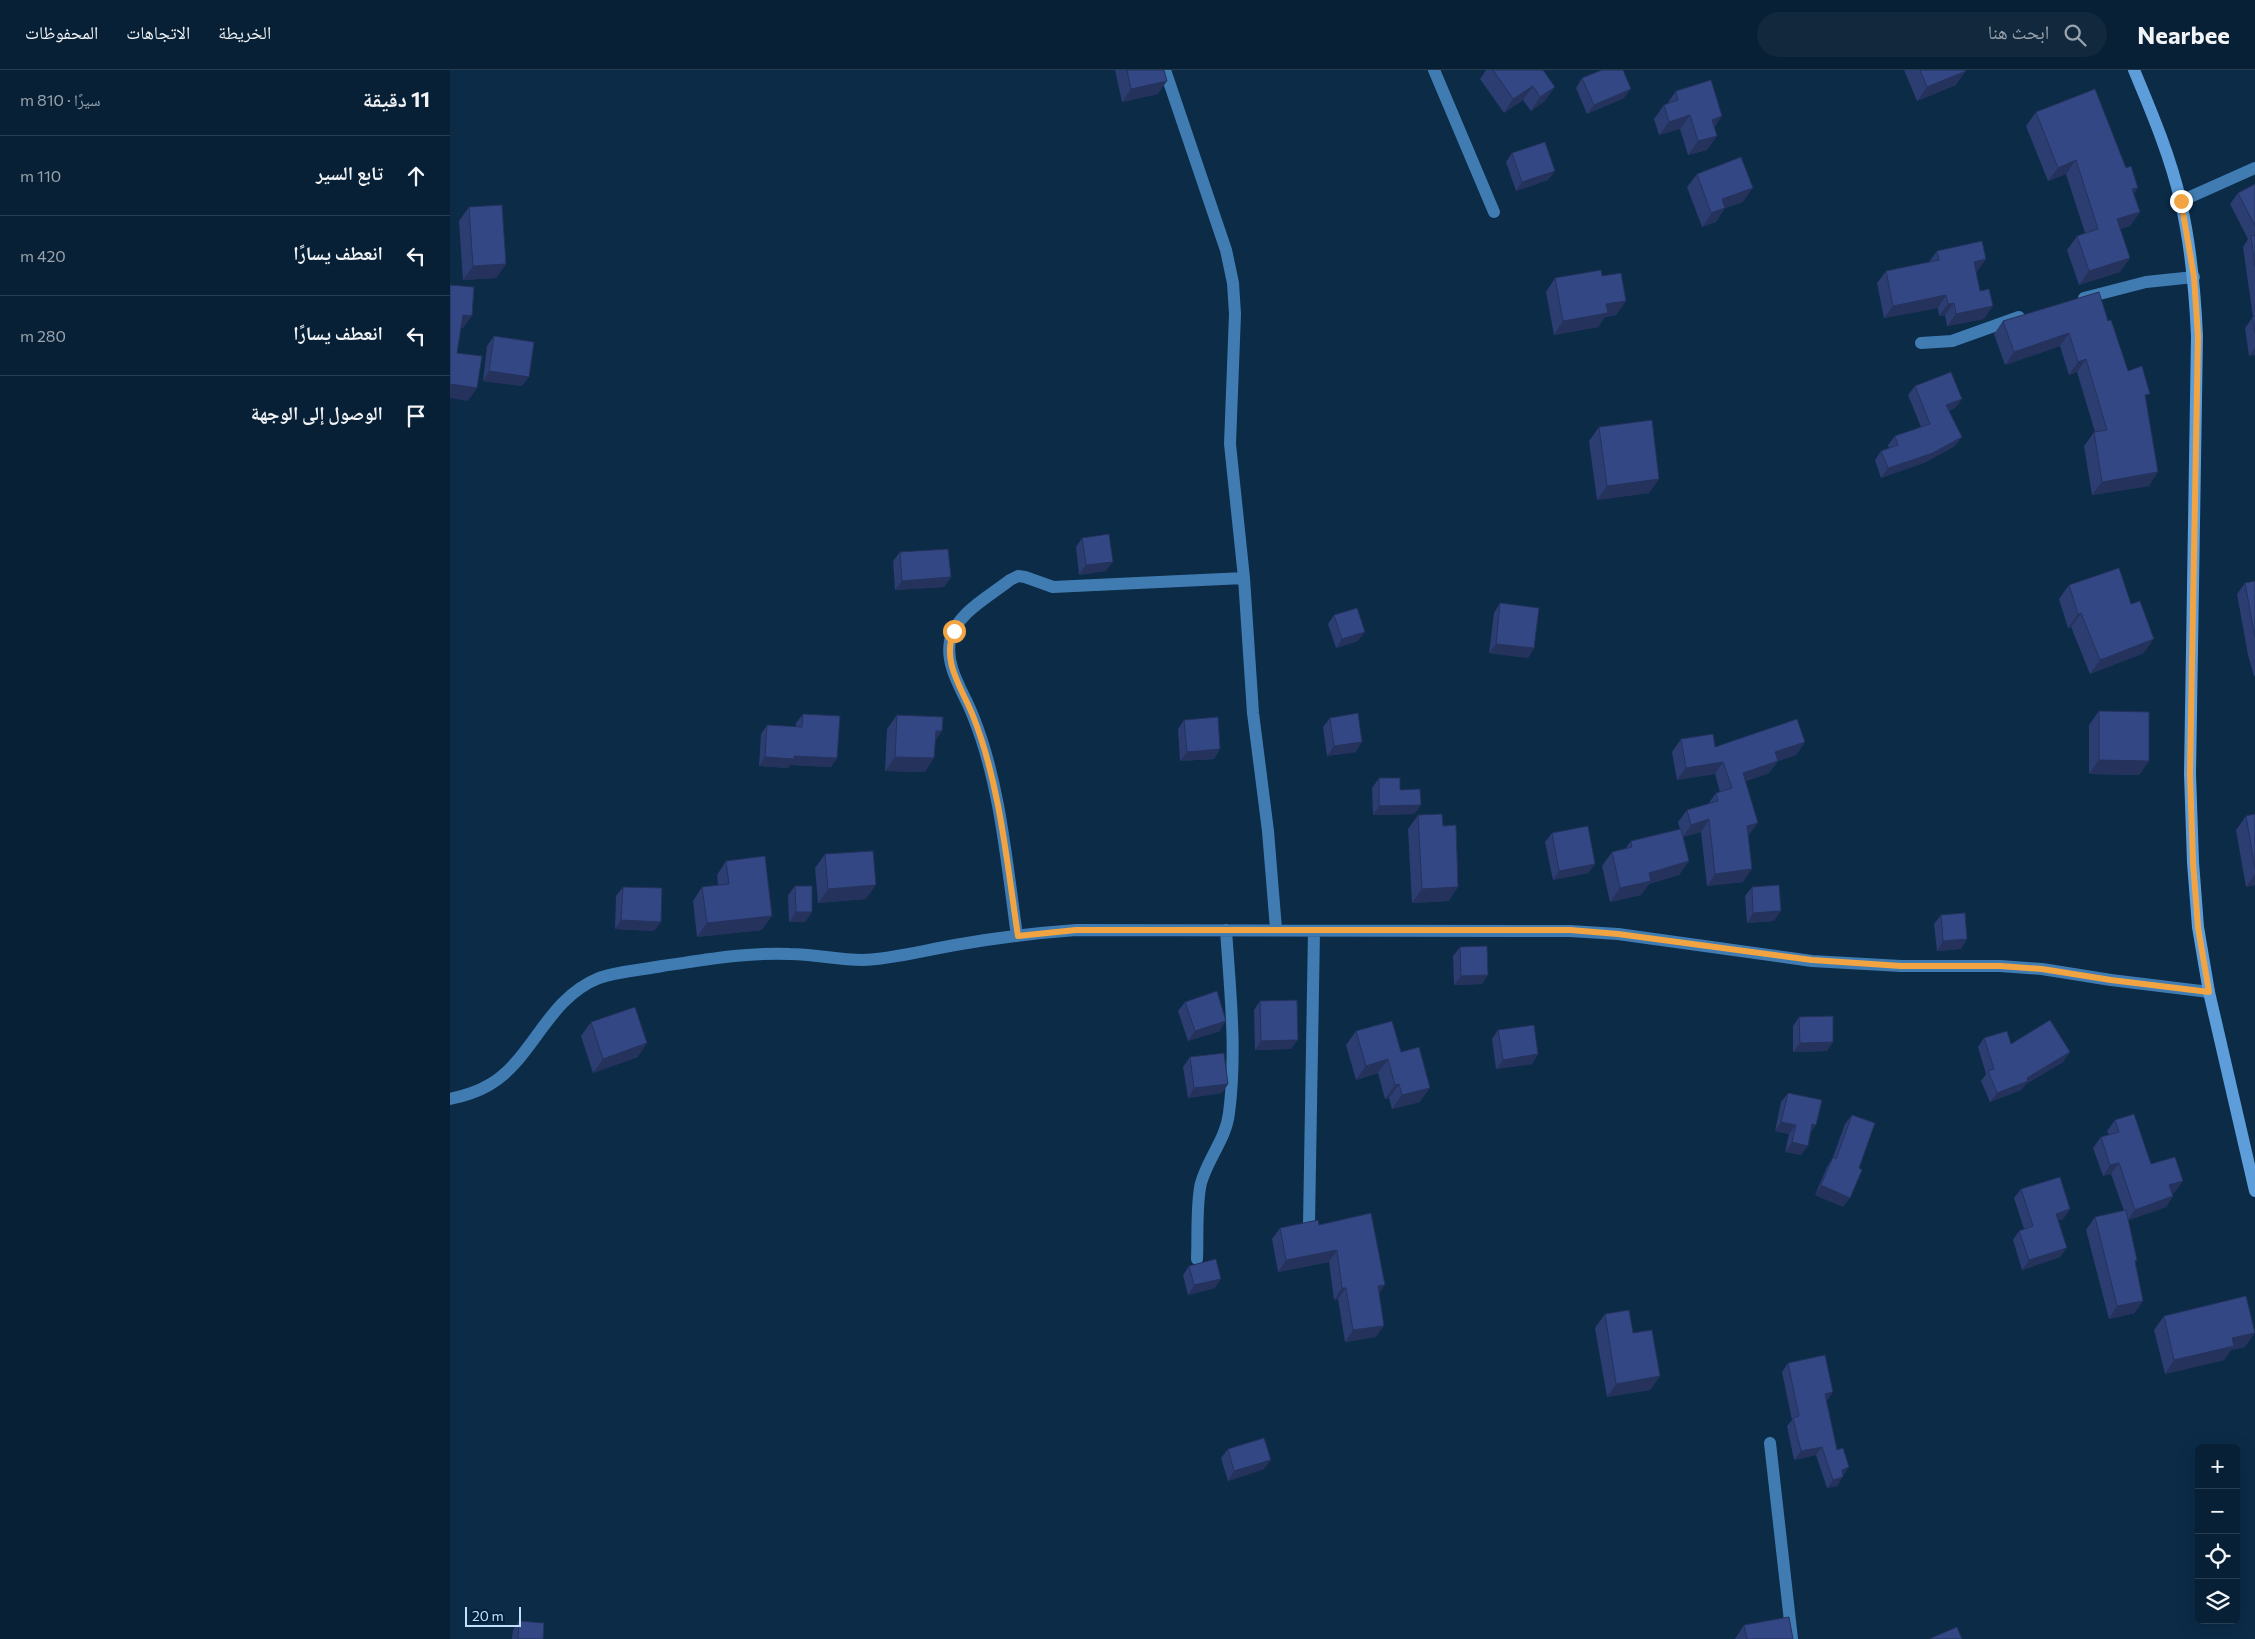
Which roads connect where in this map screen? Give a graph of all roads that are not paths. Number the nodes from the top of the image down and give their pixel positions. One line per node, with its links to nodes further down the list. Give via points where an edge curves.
1 (1165, 70): 11 (street, via 1226,250 1232,283 1235,314 1230,444)
2 (1434, 70): 6 (street)
3 (2134, 70): 5 (main road)
4 (2255, 168): 5 (street)
5 (2181, 201): 7 (main road)
6 (1494, 212)
7 (2194, 277): 8 (street, via 2146,282); 16 (main road, via 2198,336 2197,467 2190,774 2198,927)
8 (2074, 301)
9 (2031, 313): 10 (street, via 1952,341)
10 (1921, 343)
11 (1244, 578): 12 (street, via 1253,713 1268,830); 15 (street, via 1053,587 1018,576 960,620 950,640 949,657 988,763)
12 (1276, 929): 13 (street); 14 (street)
13 (1226, 930): 15 (street, via 1076,930); 20 (street, via 1232,1070 1229,1114 1223,1136 1200,1186)
14 (1314, 931): 16 (street, via 1570,930 1812,960 1901,966 2042,969); 19 (street)
15 (1018, 936): 17 (street, via 863,960 766,954 715,958 598,978 550,1015 516,1061 490,1084 468,1095)
16 (2209, 992): 18 (main road)
17 (450, 1099)
18 (2255, 1191)
19 (1309, 1224)
20 (1197, 1259)
21 (1770, 1443): 22 (street)
22 (1792, 1639)

